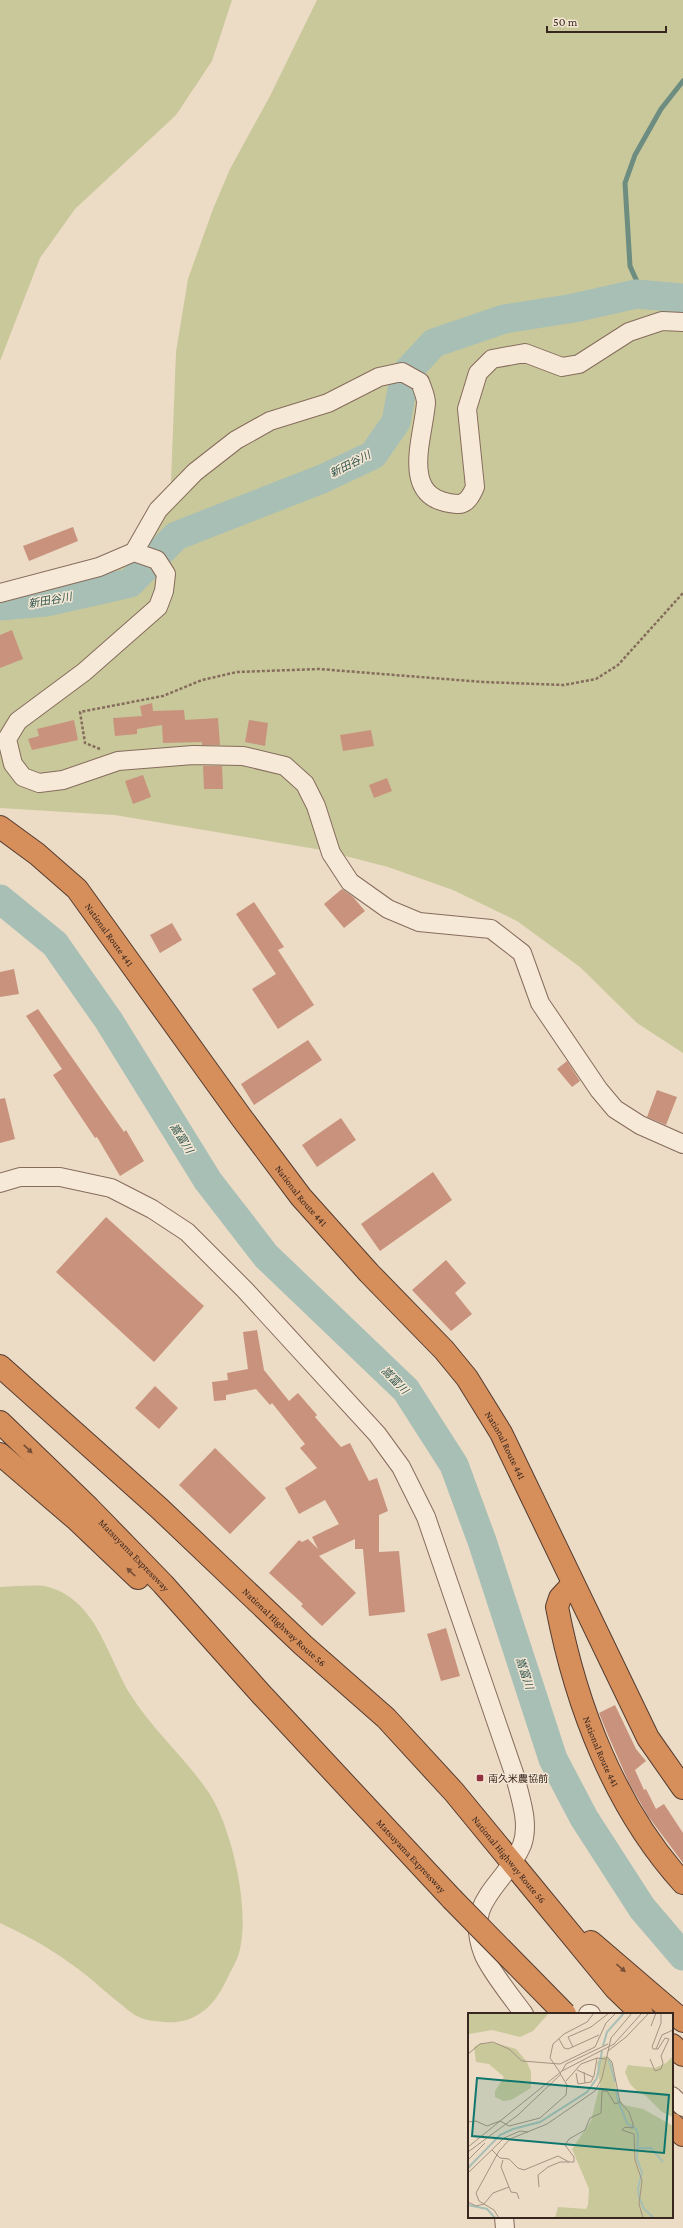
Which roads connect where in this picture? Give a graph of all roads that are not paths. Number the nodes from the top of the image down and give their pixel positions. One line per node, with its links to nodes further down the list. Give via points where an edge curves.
1 (683, 322): 2 (street, via 662,321 629,332 579,364 562,367 525,353 492,359 478,373 467,409 475,487 470,498 459,504 437,500 425,492 418,473 418,449 426,401 420,382 402,372 379,377 328,403 270,421 236,440 195,472 158,510)
2 (134, 552): 3 (street, via 99,567); 5 (street, via 157,560 166,574 158,607 84,672 18,721 7,739 13,764 24,777 39,783 64,780 118,761 193,755 243,756 285,766 305,784 316,806 331,853 350,882 388,909 419,922 491,929 522,952 540,1003 599,1090 615,1109 640,1125)
3 (0, 593)
4 (0, 827): 10 (highway, National Route 441, via 37,854 77,889 301,1197 467,1378 501,1433)
5 (683, 1144)
6 (0, 1183): 13 (street, via 20,1177 60,1177 111,1188 152,1209 187,1232 245,1290 381,1440 401,1467 426,1518 515,1776 526,1819 522,1844)
7 (0, 1366): 13 (highway, National Highway Route 56, via 159,1508 302,1645 386,1718 454,1792)
8 (0, 1422): 11 (highway, Matsuyama Expressway, one-way to 11, via 163,1584)
9 (0, 1454): 11 (highway, Matsuyama Expressway, one-way to 9, via 77,1520)
10 (573, 1584): 12 (highway, National Route 441, via 648,1738); 14 (highway, National Route 441, via 560,1598 557,1607 576,1685 606,1764 634,1817 664,1862)
11 (262, 1694): 17 (highway, Matsuyama Expressway, bridge, via 452,1899)
12 (683, 1788)
13 (512, 1862): 15 (highway, National Highway Route 56); 16 (street, via 482,1905 476,1928 483,1955)
14 (683, 1883)
15 (549, 1907): 18 (highway, National Highway Route 56, via 616,1988); 19 (highway, National Highway Route 56, one-way to 19)
16 (523, 2013)
17 (564, 2013)
18 (641, 2013)
19 (683, 2021)
20 (673, 2046): 21 (highway)
21 (683, 2055)
22 (673, 2097): 23 (street)
23 (683, 2107)
24 (673, 2125): 25 (highway)
25 (683, 2135)
26 (504, 2218): 27 (street)
27 (505, 2228)

